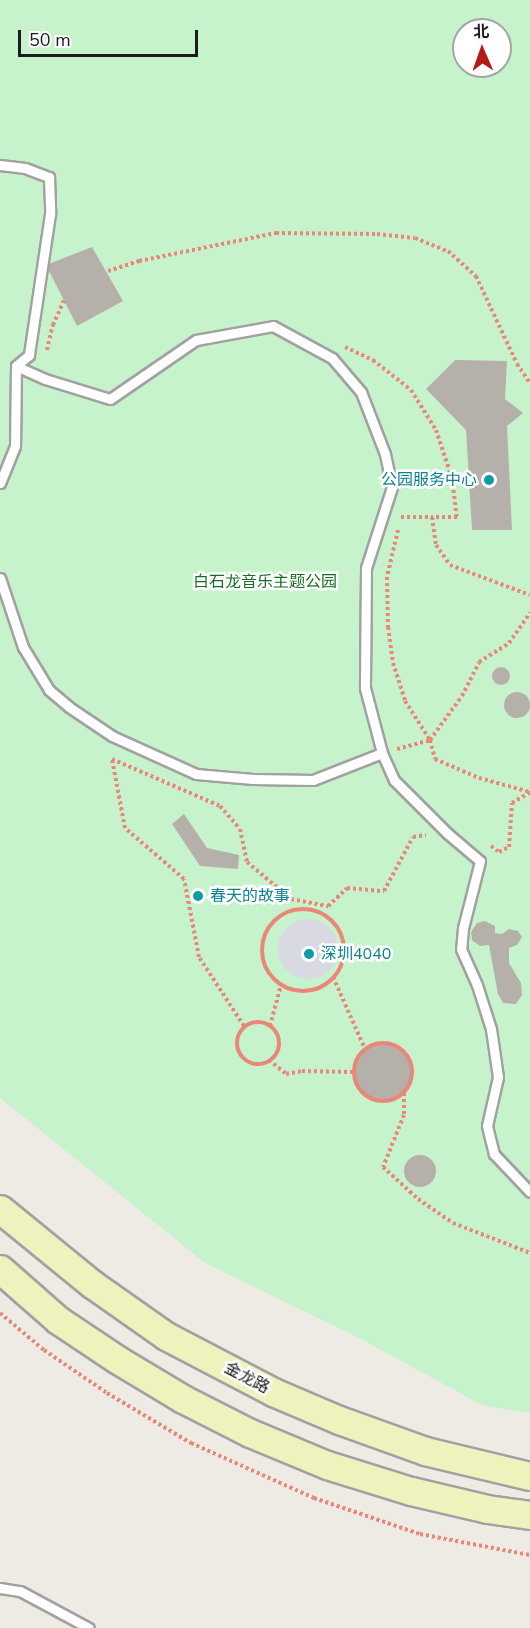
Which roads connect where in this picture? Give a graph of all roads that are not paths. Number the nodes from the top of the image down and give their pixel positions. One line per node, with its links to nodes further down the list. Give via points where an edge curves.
1 (0, 165): 2 (lane, via 25,168 49,177 50,214 29,355)
2 (16, 366): 3 (lane, via 15,446); 5 (lane, via 110,399 196,340 273,326 333,358 361,392 385,454 392,487 366,568 365,688)
3 (0, 483)
4 (0, 578): 5 (lane, via 22,647 49,690 112,736 196,774 253,779 312,780)
5 (382, 753): 6 (lane, via 394,780 480,861 460,949 491,1029 498,1077 487,1126 494,1154)
6 (530, 1192)
7 (0, 1209): 9 (main road, 金龙路, via 92,1284 166,1336 273,1392 425,1451)
8 (0, 1269): 10 (main road, via 58,1320 88,1340 183,1399 250,1433 327,1465 411,1491)
9 (530, 1476)
10 (530, 1515)
11 (0, 1588): 12 (lane, via 20,1591)
12 (89, 1628)

